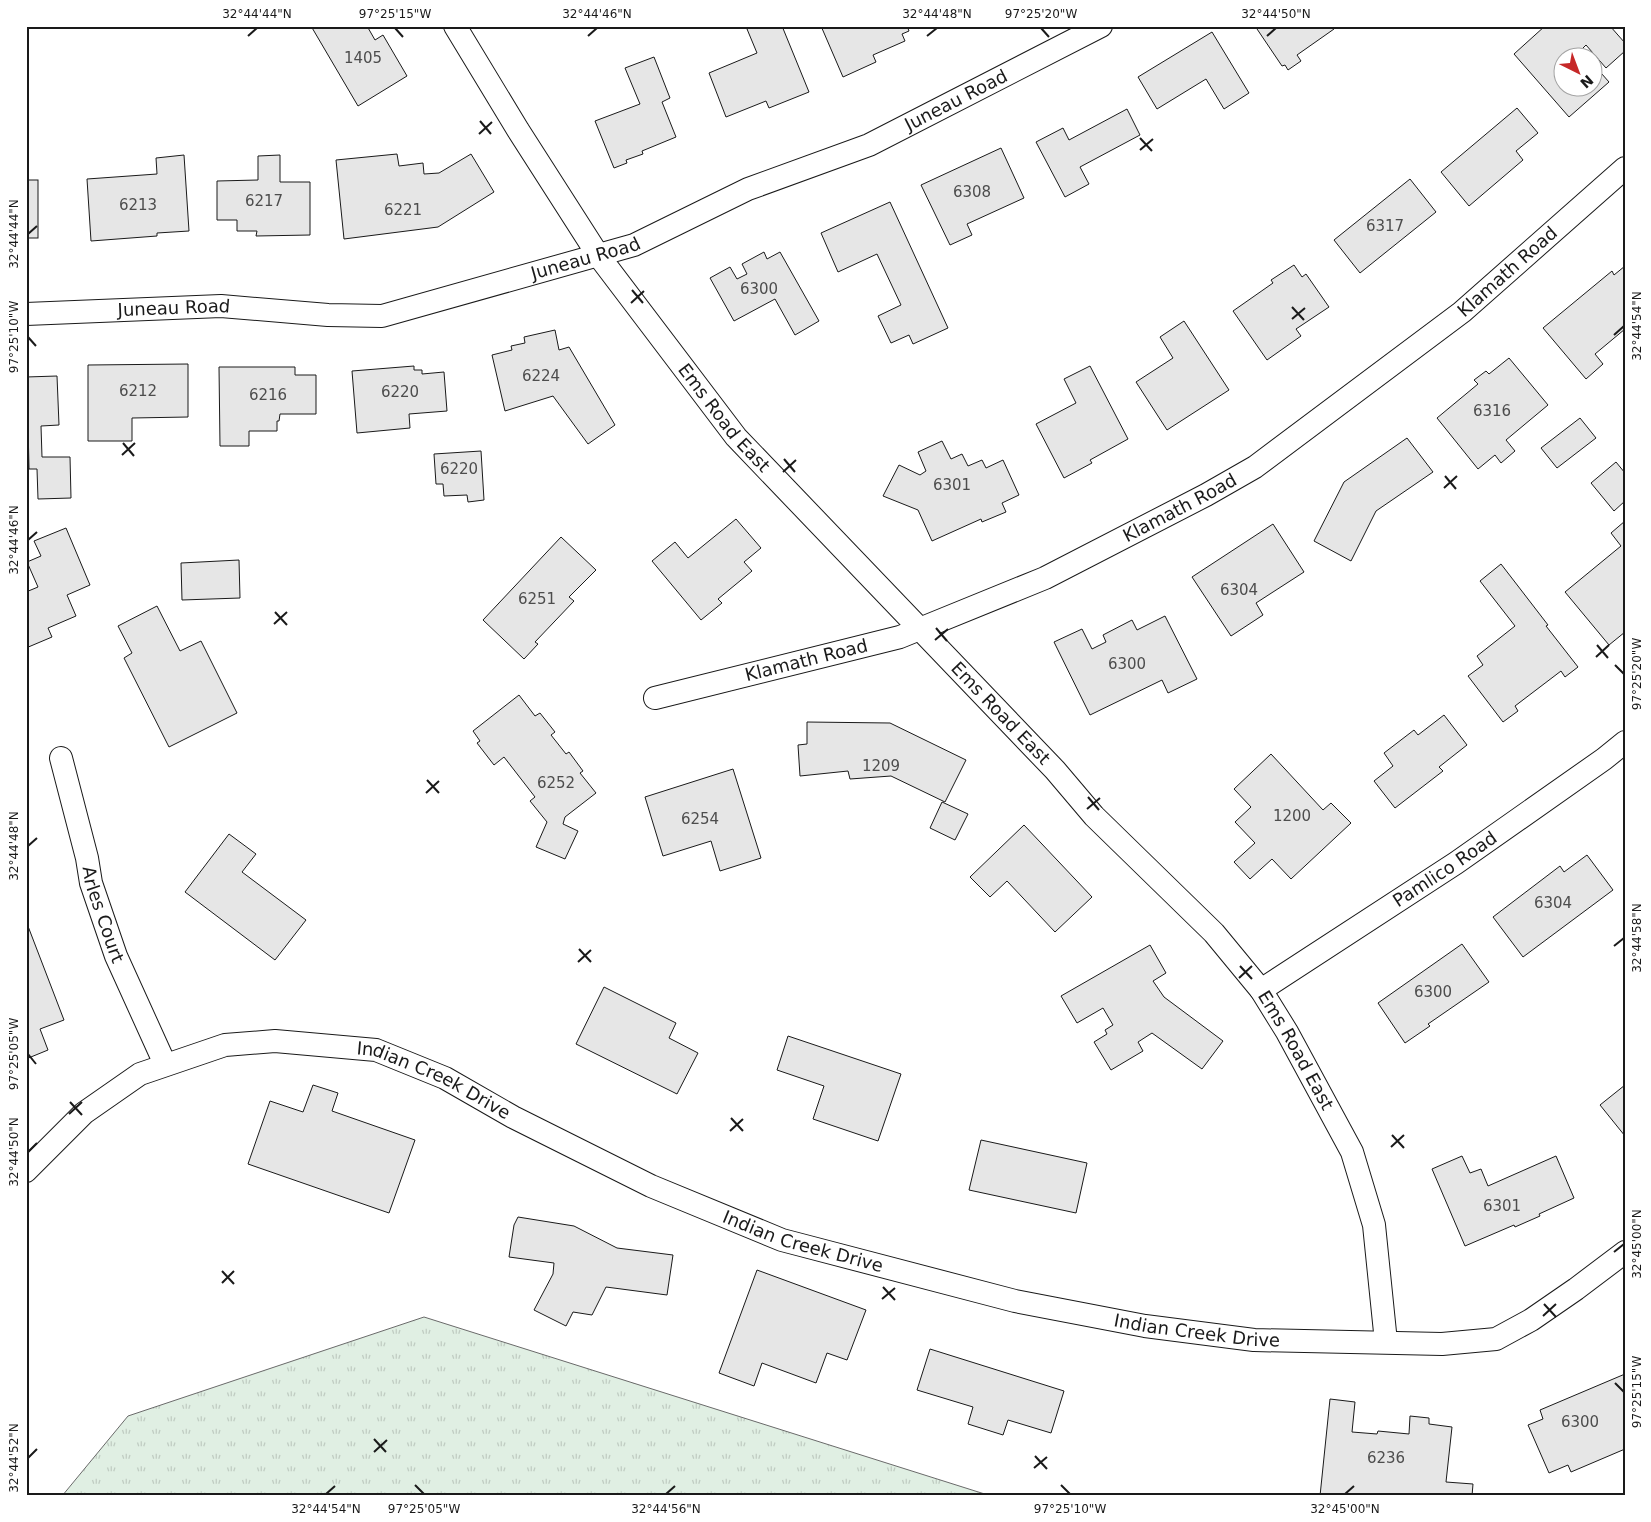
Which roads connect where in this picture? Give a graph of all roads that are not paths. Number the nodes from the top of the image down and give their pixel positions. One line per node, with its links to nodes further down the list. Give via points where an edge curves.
1 (455, 26): 4 (street, Ems Road East)
2 (1101, 26): 4 (street, Juneau Road, via 868,144 748,189 634,245)
3 (1625, 168): 6 (street, Klamath Road, via 1462,312 1255,467 1045,578)
4 (598, 255): 5 (street, Juneau Road, via 382,316 221,306); 6 (street, Ems Road East, via 736,437)
5 (26, 314)
6 (919, 629): 7 (street, Klamath Road, via 900,637); 10 (street, Ems Road East, via 1055,770 1094,816 1214,933)
7 (654, 698)
8 (1625, 742): 10 (street, Pamlico Road, via 1456,864)
9 (60, 758): 11 (street, Arles Court, via 91,883 116,956)
10 (1261, 990): 14 (street, Ems Road East, via 1352,1152 1374,1225)
11 (166, 1064): 12 (street, Indian Creek Drive, via 140,1074 84,1113); 14 (street, Indian Creek Drive, via 225,1045 275,1041 376,1050 445,1078 513,1117 651,1186 782,1240 1015,1301 1145,1326 1254,1340)
12 (26, 1171)
13 (1625, 1252): 14 (street, Indian Creek Drive, via 1531,1320 1496,1339 1442,1344)
14 (1386, 1342)

